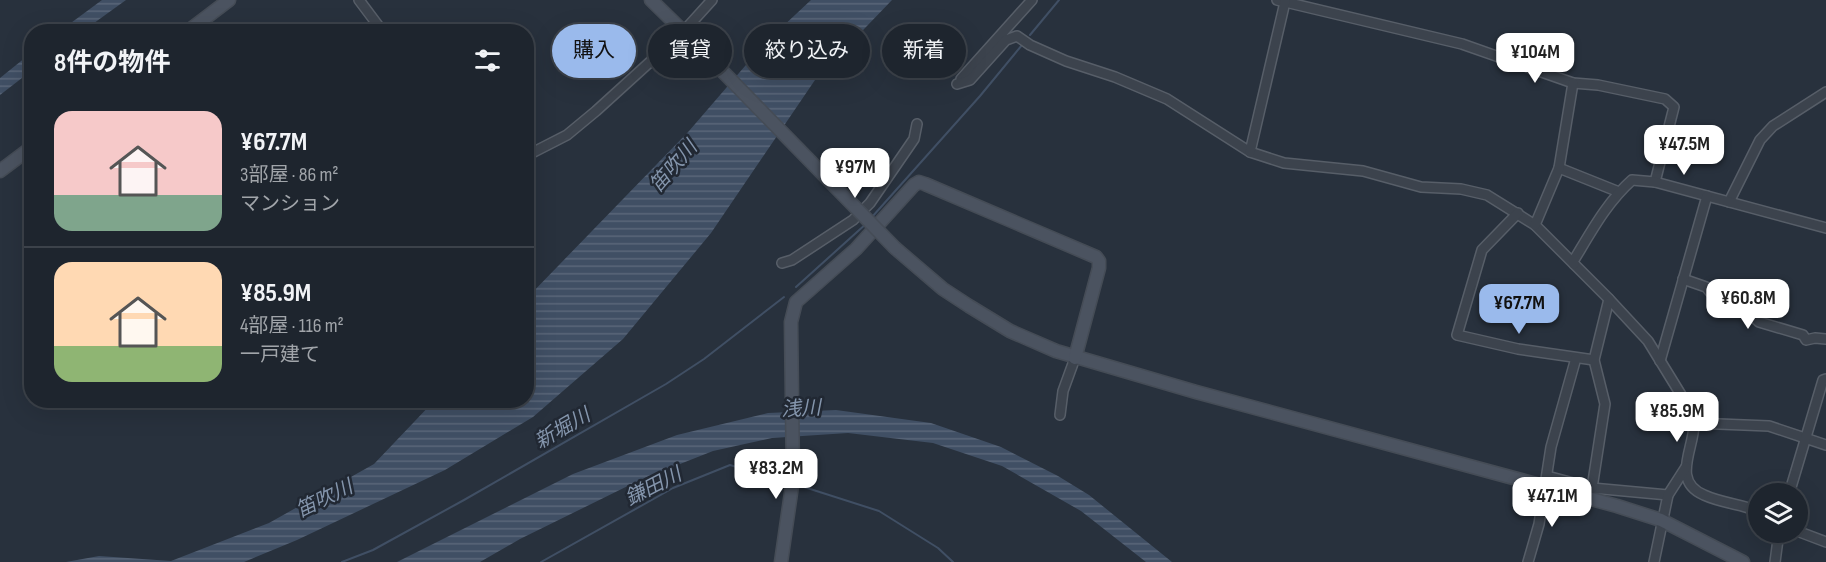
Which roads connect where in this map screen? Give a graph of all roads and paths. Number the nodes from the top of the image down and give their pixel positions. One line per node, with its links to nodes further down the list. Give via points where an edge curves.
1 (229, 0): 7 (street)
2 (359, 0): 8 (street)
3 (651, 0): 9 (street)
4 (712, 0): 10 (street)
5 (1032, 0): 17 (street, via 959,81 970,80 1006,40 1017,36 1057,57 1167,99)
6 (1281, 1): 13 (street, via 1462,44); 17 (street)
7 (198, 24)
8 (377, 24)
9 (676, 24)
10 (694, 24)
11 (648, 66): 16 (street, via 567,135)
12 (729, 78): 33 (street, bridge, via 895,248 943,289 1033,342)
13 (1573, 83): 19 (street); 21 (street, via 1665,99 1674,107)
14 (1826, 92): 24 (street, via 1773,126 1760,140)
15 (917, 124): 28 (street, via 914,139 870,203 853,220)
16 (534, 152)
17 (1250, 152): 25 (street, via 1284,163 1363,171 1421,187 1461,189 1487,195)
18 (24, 153): 20 (street)
19 (1559, 168): 22 (street); 26 (street)
20 (0, 171)
21 (1655, 182): 22 (street, via 1632,180); 23 (street)
22 (1619, 192): 29 (street)
23 (1707, 196): 24 (street); 30 (street)
24 (1729, 202): 27 (street)
25 (1518, 213): 26 (street); 34 (street, via 1482,250 1457,335)
26 (1535, 225): 29 (street)
27 (1826, 228)
28 (782, 263)
29 (1574, 264): 31 (street)
30 (1683, 279): 32 (street, via 1738,303 1760,321 1803,335 1806,340); 36 (street)
31 (1609, 299): 35 (street); 36 (street, via 1648,341)
32 (1826, 339)
33 (1075, 358): 38 (street, via 1063,391); 43 (street); 52 (street, via 1099,268 1096,257 919,182 856,249 796,302 791,322 792,495)
34 (1576, 358): 35 (street); 43 (street, via 1551,447)
35 (1594, 360): 45 (street, via 1605,404)
36 (1660, 361): 39 (street, via 1684,398)
37 (1826, 379): 40 (street)
38 (1060, 415)
39 (1694, 423): 40 (street, via 1769,426); 42 (street)
40 (1804, 438): 41 (street); 44 (street)
41 (1826, 445)
42 (1686, 467): 46 (street); 47 (street, via 1691,486 1704,495)
43 (1547, 481): 45 (street); 48 (street); 53 (street)
44 (1792, 483)
45 (1592, 488): 46 (street)
46 (1668, 495): 48 (street)
47 (1748, 508)
48 (1661, 520): 54 (street); 55 (street)
49 (1808, 535): 50 (street)
50 (1826, 542)
51 (1778, 543): 56 (street)
52 (781, 562)
53 (1528, 562)
54 (1654, 562)
55 (1743, 562)
56 (1775, 562)

